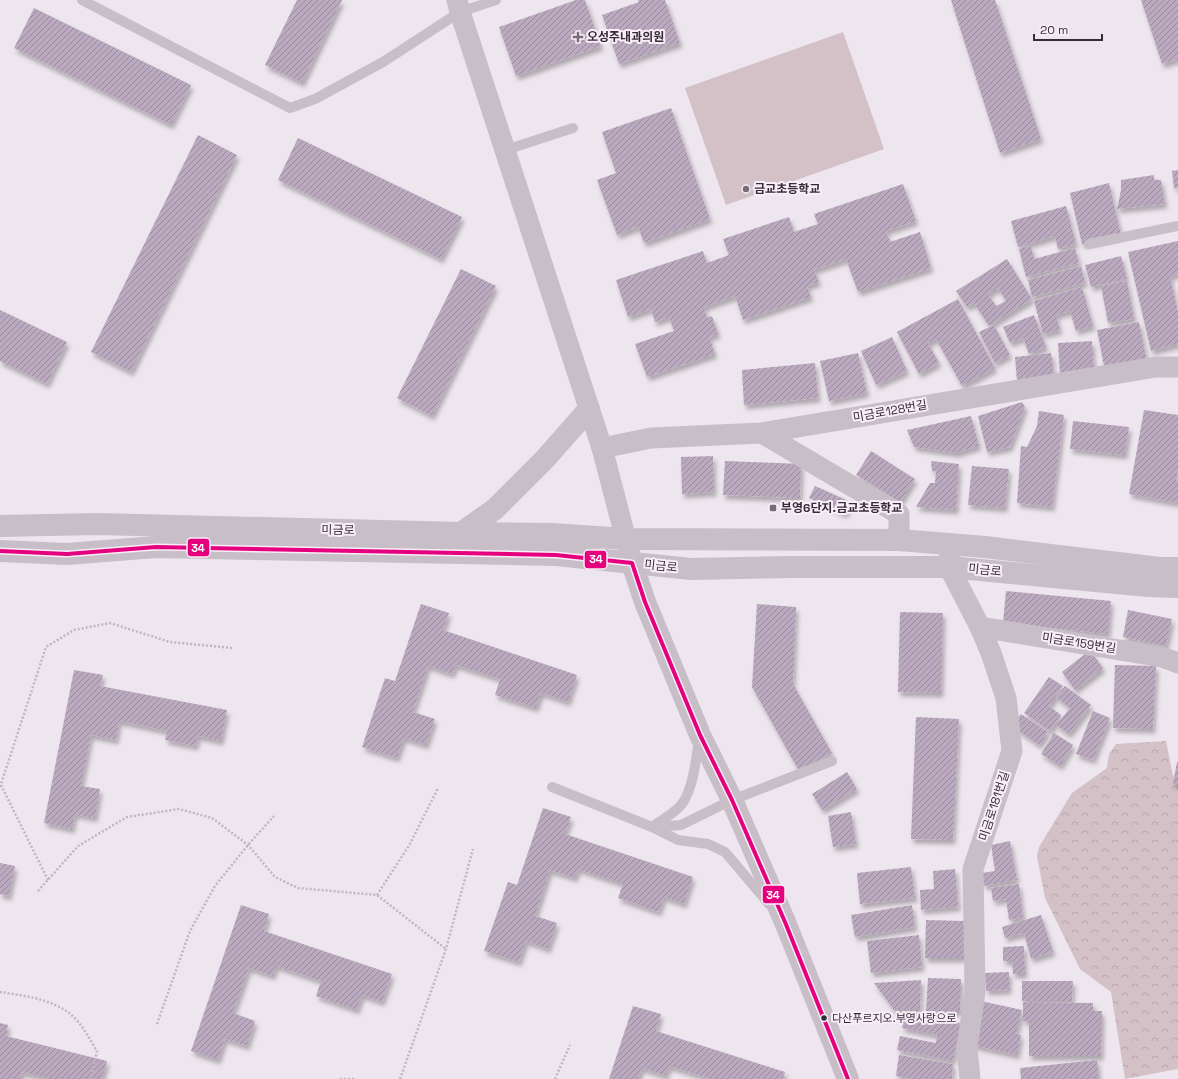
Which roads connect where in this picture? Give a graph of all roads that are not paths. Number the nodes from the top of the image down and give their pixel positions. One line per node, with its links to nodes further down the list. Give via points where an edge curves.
1 (82, 0): 3 (lane, via 290,108 314,99 382,62)
2 (496, 0): 3 (lane)
3 (459, 6): 5 (street)
4 (573, 128): 5 (lane)
5 (506, 150): 9 (street)
6 (1178, 226): 7 (lane)
7 (1089, 244)
8 (1178, 367): 10 (street, 미금로128번길, via 1148,368)
9 (589, 409): 11 (street); 13 (street, via 545,459 495,509)
10 (762, 433): 11 (street, 미금로128번길, via 651,438); 15 (street, via 899,514)
11 (602, 448): 14 (street)
12 (0, 526): 13 (street, 미금로, via 98,524)
13 (461, 533): 14 (street, 미금로, via 552,534)
14 (626, 539): 15 (street, 미금로); 18 (street)
15 (899, 540): 16 (street, 미금로)
16 (950, 544): 19 (street, 미금로181번길); 20 (street, 미금로)
17 (0, 551): 18 (street, 미금로, via 67,554 172,547 556,555)
18 (632, 563): 19 (street, 미금로, via 690,569); 24 (street, via 645,602)
19 (949, 567): 21 (street, 미금로); 22 (street, 미금로181번길)
20 (1178, 568)
21 (1178, 587)
22 (980, 627): 23 (street, 미금로159번길, via 1162,657); 31 (street, 미금로181번길, via 992,653 1006,698 1012,752 973,869 975,992 967,1048)
23 (1178, 664)
24 (700, 735): 27 (street); 28 (lane, via 692,781 685,799)
25 (832, 761): 27 (lane)
26 (552, 787): 28 (lane)
27 (732, 800): 28 (lane, via 681,825); 29 (street)
28 (652, 827): 29 (lane, via 678,840 708,844 725,852)
29 (785, 922): 30 (street)
30 (848, 1079)
31 (970, 1079)

